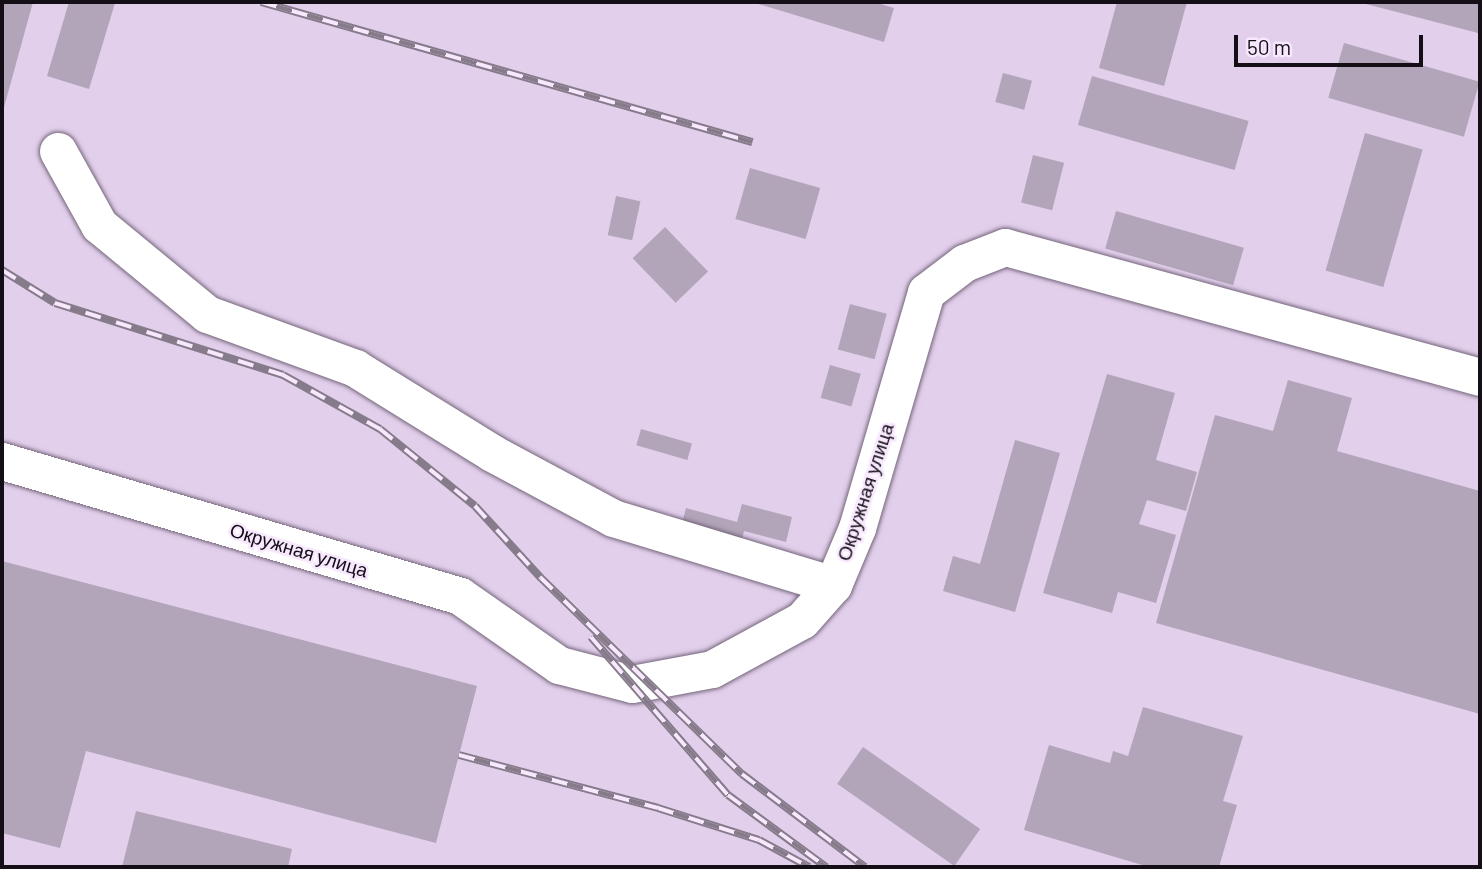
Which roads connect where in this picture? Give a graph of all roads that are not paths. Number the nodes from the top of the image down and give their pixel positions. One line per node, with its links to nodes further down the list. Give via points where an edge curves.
1 (58, 152): 4 (street, via 99,225 207,314 355,369 492,453 614,518)
2 (1480, 377): 4 (street, Окружная улица, via 1005,247 964,263 926,292 857,528)
3 (2, 461): 4 (street, Окружная улица, via 460,596 559,665 632,684 712,669 802,620)
4 (833, 586)

